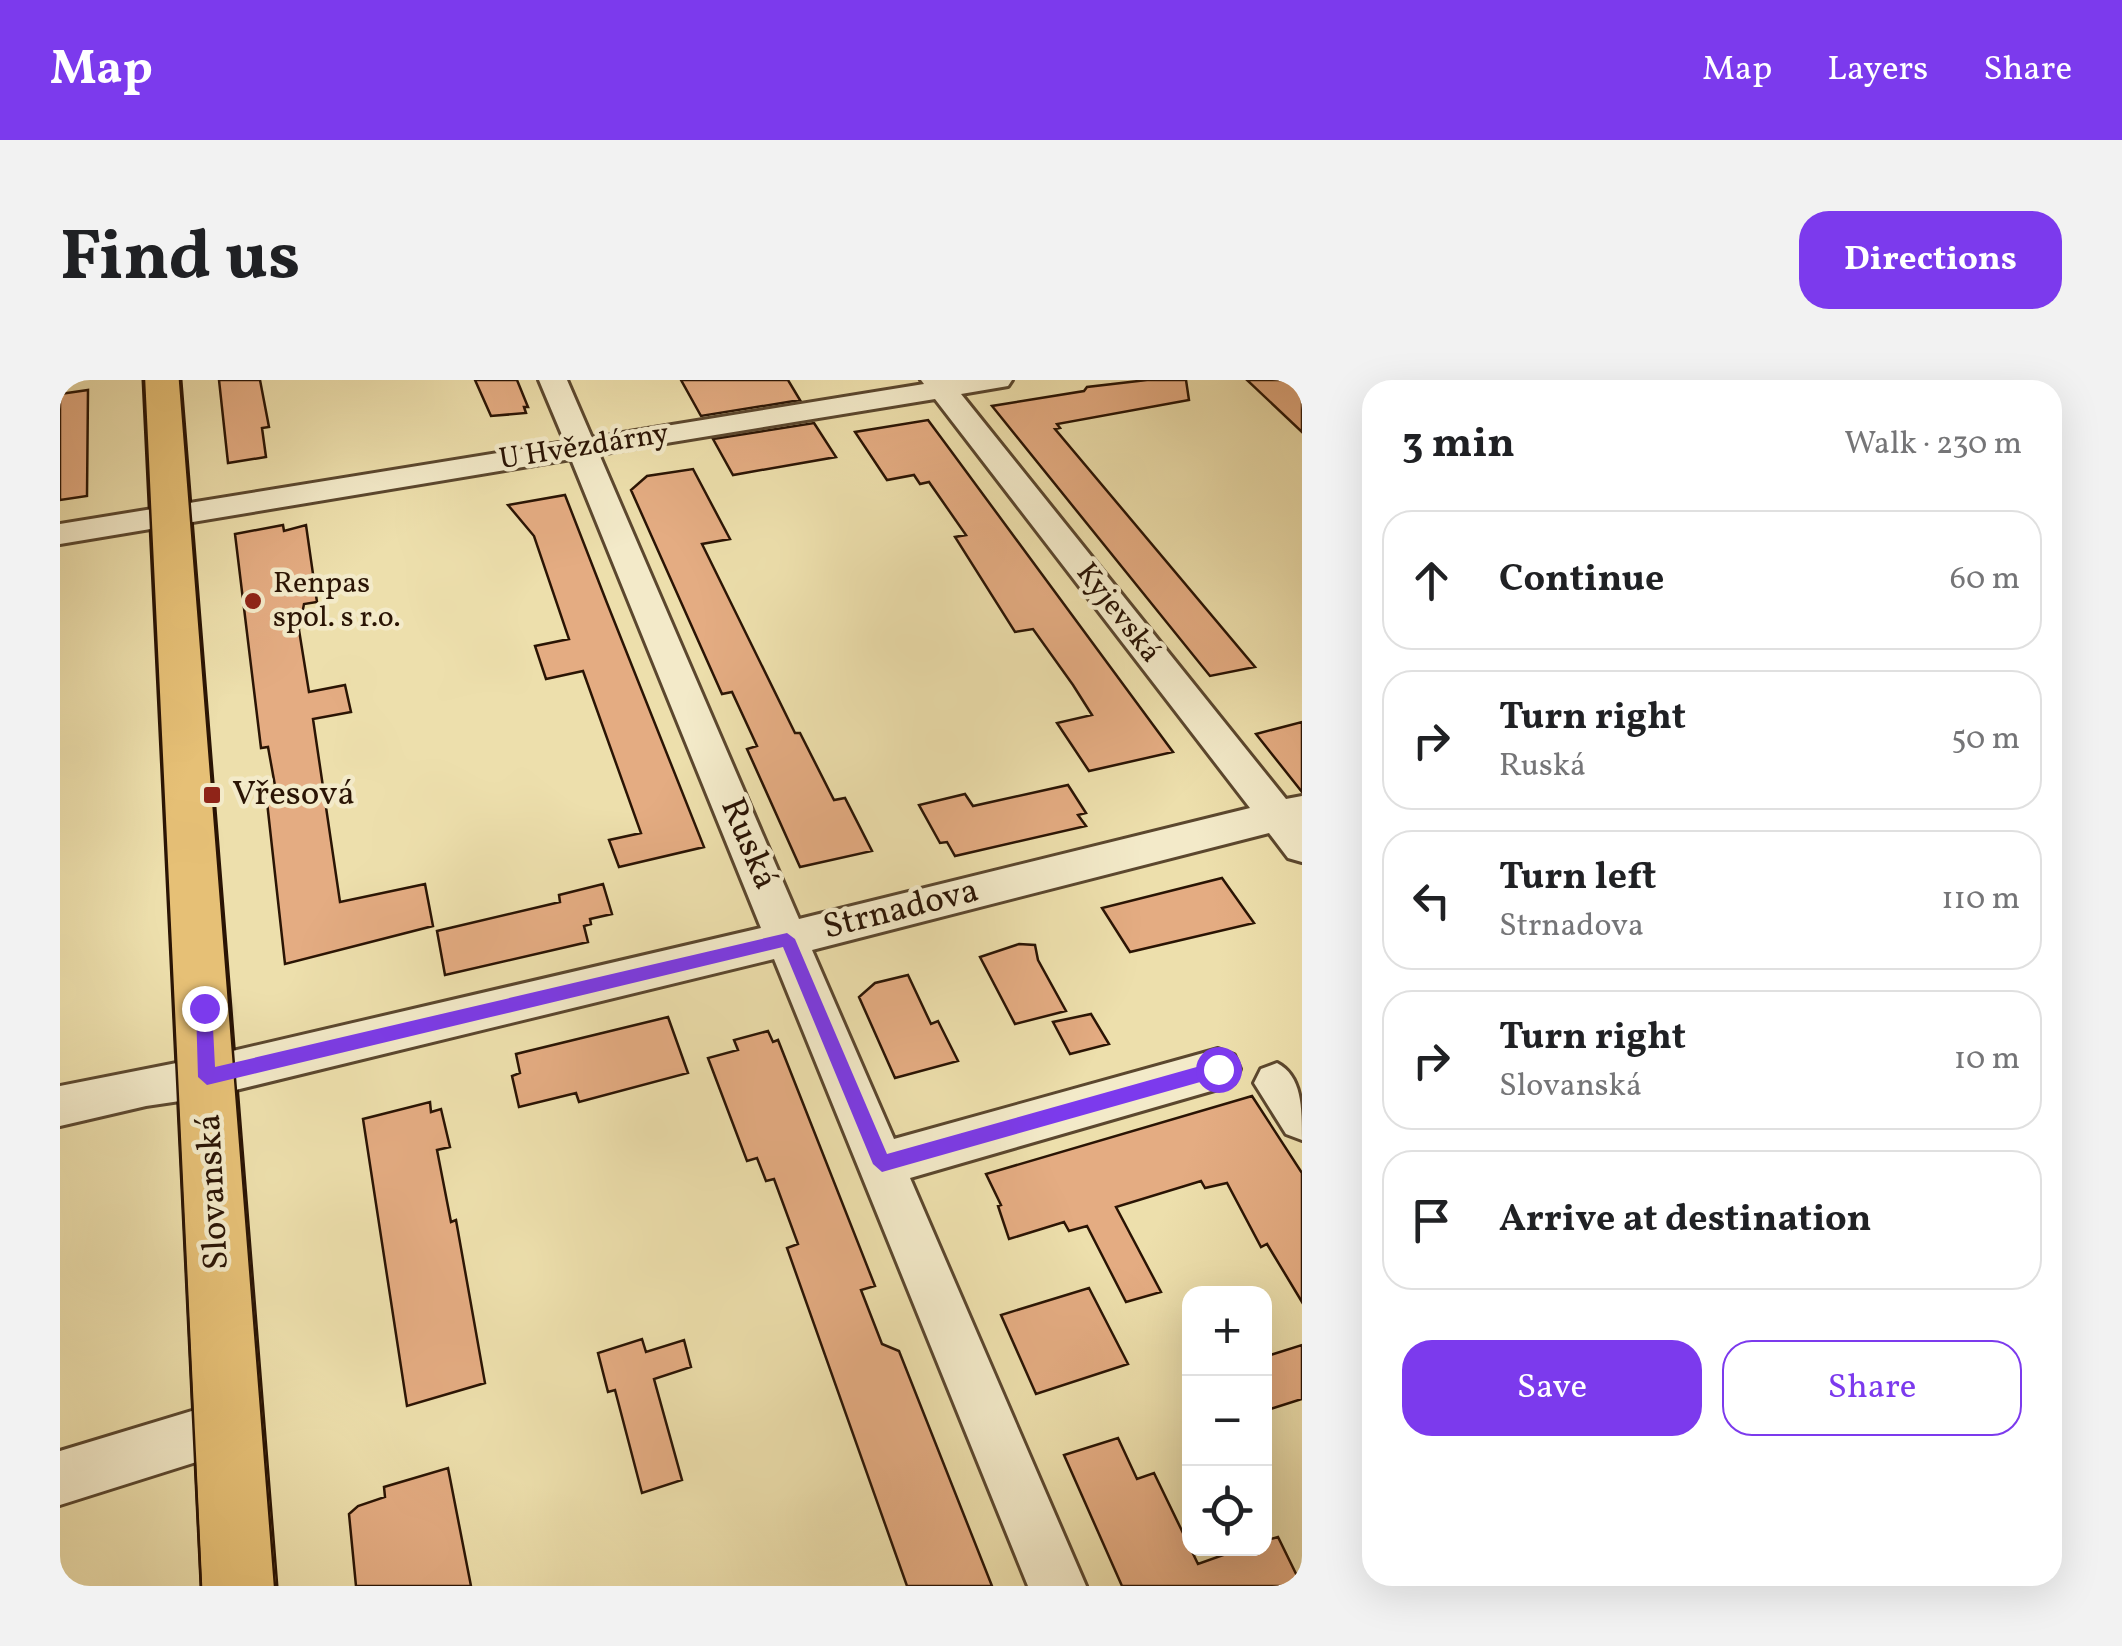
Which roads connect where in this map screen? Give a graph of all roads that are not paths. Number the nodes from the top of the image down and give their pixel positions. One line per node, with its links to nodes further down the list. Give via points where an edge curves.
1 (162, 380): 6 (main road, Slovanská)
2 (554, 380): 5 (street, Ruská)
3 (998, 380): 4 (street, U Hvězdárny)
4 (938, 384): 5 (street, U Hvězdárny); 8 (street, Kyjevská)
5 (583, 447): 6 (street, U Hvězdárny); 9 (street, Ruská)
6 (170, 516): 7 (street, U Hvězdárny); 11 (main road, Slovanská)
7 (60, 534)
8 (1294, 824): 9 (street, Strnadova)
9 (787, 939): 11 (street, Strnadova); 13 (street, Ruská)
10 (1218, 1069): 13 (street)
11 (207, 1077): 12 (street); 14 (main road, Slovanská)
12 (60, 1106)
13 (882, 1164): 17 (street, Ruská)
14 (228, 1427): 15 (street); 16 (main road, Slovanská)
15 (60, 1478)
16 (239, 1586)
17 (1057, 1586)

